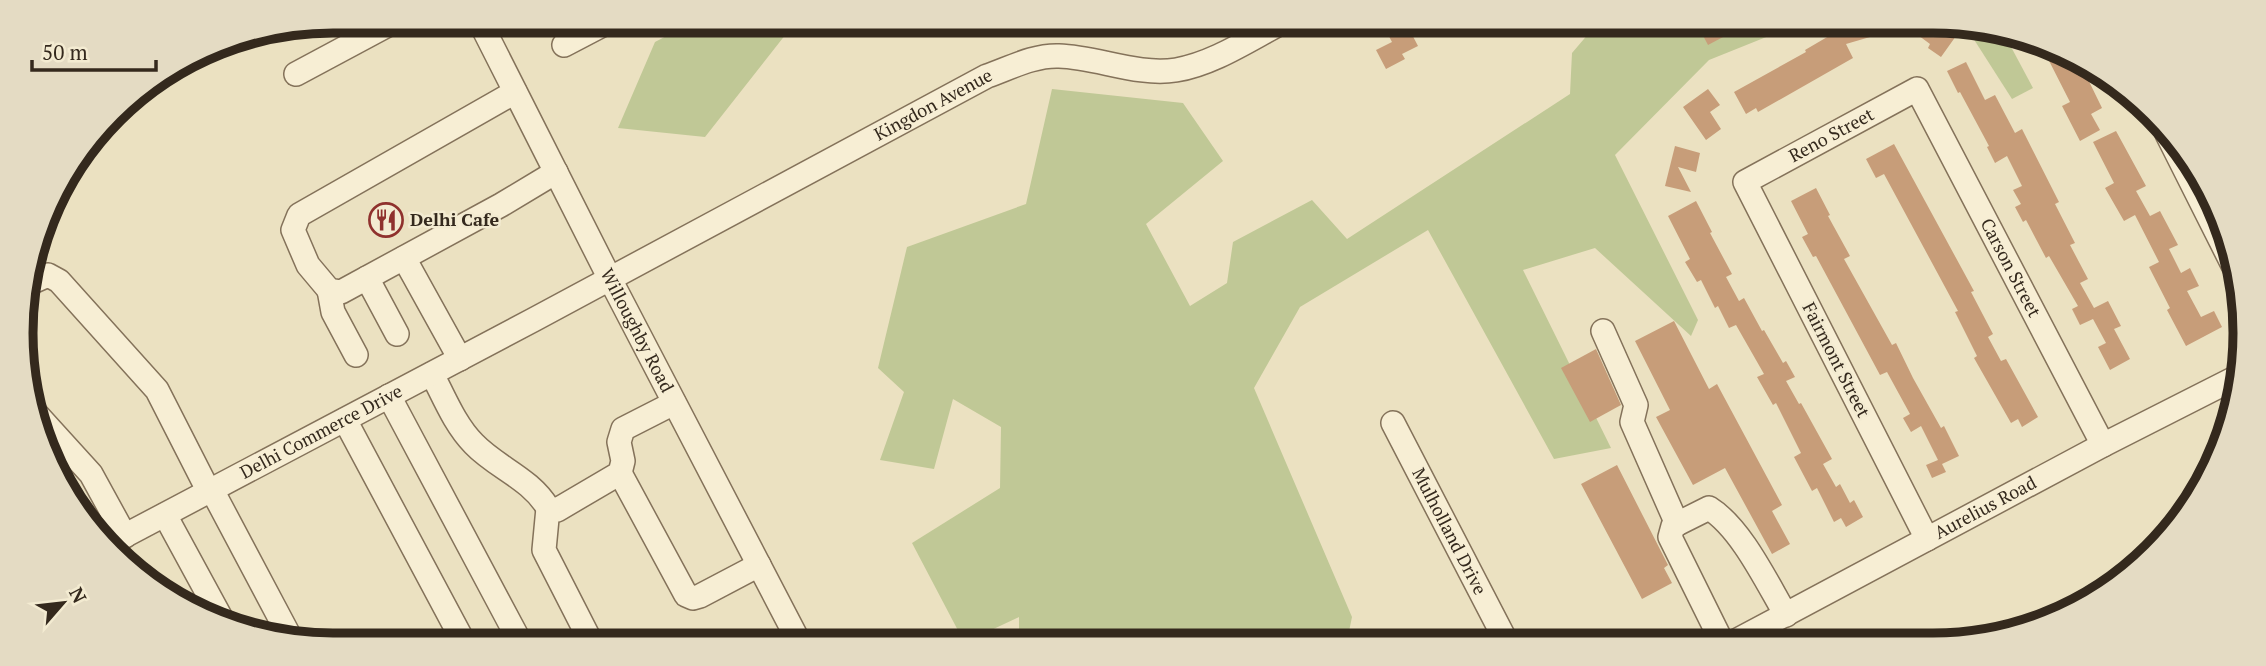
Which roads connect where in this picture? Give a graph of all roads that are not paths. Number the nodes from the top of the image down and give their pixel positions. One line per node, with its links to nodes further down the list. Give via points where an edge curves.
1 (373, 33): 6 (street)
2 (486, 33): 8 (street, Willoughby Road)
3 (587, 33): 5 (street)
4 (1261, 33): 16 (street, Kingdon Avenue, via 1203,63 1175,70 1061,56 1040,57 987,76)
5 (564, 45)
6 (296, 74)
7 (1917, 89): 11 (street, Reno Street); 30 (street, Carson Street)
8 (515, 92): 9 (street, Willoughby Road); 17 (street, via 299,215 293,230 308,265)
9 (556, 172): 13 (street); 16 (street, Willoughby Road)
10 (2187, 174): 12 (street)
11 (1745, 181): 36 (street, Fairmont Street)
12 (2212, 223)
13 (404, 258): 14 (street); 22 (street)
14 (367, 278): 17 (street, via 341,292); 20 (street)
15 (38, 279): 32 (street, via 48,275 60,281 157,390)
16 (610, 279): 18 (street, Kingdon Avenue); 26 (street, Willoughby Road)
17 (329, 290): 21 (street, via 332,312)
18 (535, 319): 22 (street, Delhi Commerce Drive)
19 (1603, 331): 35 (street, via 1636,405 1632,422)
20 (397, 334)
21 (356, 355)
22 (460, 359): 23 (street, Delhi Commerce Drive)
23 (432, 374): 25 (street, Delhi Commerce Drive); 33 (street, via 474,445 540,495)
24 (2229, 381): 30 (street, Aurelius Road)
25 (389, 396): 27 (street, Delhi Commerce Drive); 43 (street)
26 (674, 403): 31 (street, via 623,429); 38 (street, Willoughby Road)
27 (345, 420): 32 (street, Delhi Commerce Drive); 42 (street)
28 (1394, 423): 46 (street, Mulholland Drive)
29 (48, 427): 37 (street, via 91,474)
30 (2103, 445): 36 (street, Aurelius Road)
31 (620, 473): 33 (street, via 557,510); 38 (street, via 686,596 700,596)
32 (211, 491): 34 (street, Delhi Commerce Drive); 41 (street)
33 (548, 508): 44 (street, via 544,550)
34 (165, 515): 37 (street, Delhi Commerce Drive); 39 (street)
35 (1677, 524): 40 (street, via 1709,508 1718,513 1748,551); 47 (street, via 1670,537)
36 (1927, 539): 40 (street, Aurelius Road)
37 (117, 540)
38 (759, 565): 45 (street, Willoughby Road)
39 (216, 609)
40 (1786, 615): 48 (street, Aurelius Road)
41 (285, 629)
42 (459, 633)
43 (515, 633)
44 (586, 633)
45 (794, 633)
46 (1501, 633)
47 (1718, 633)
48 (1751, 633)

